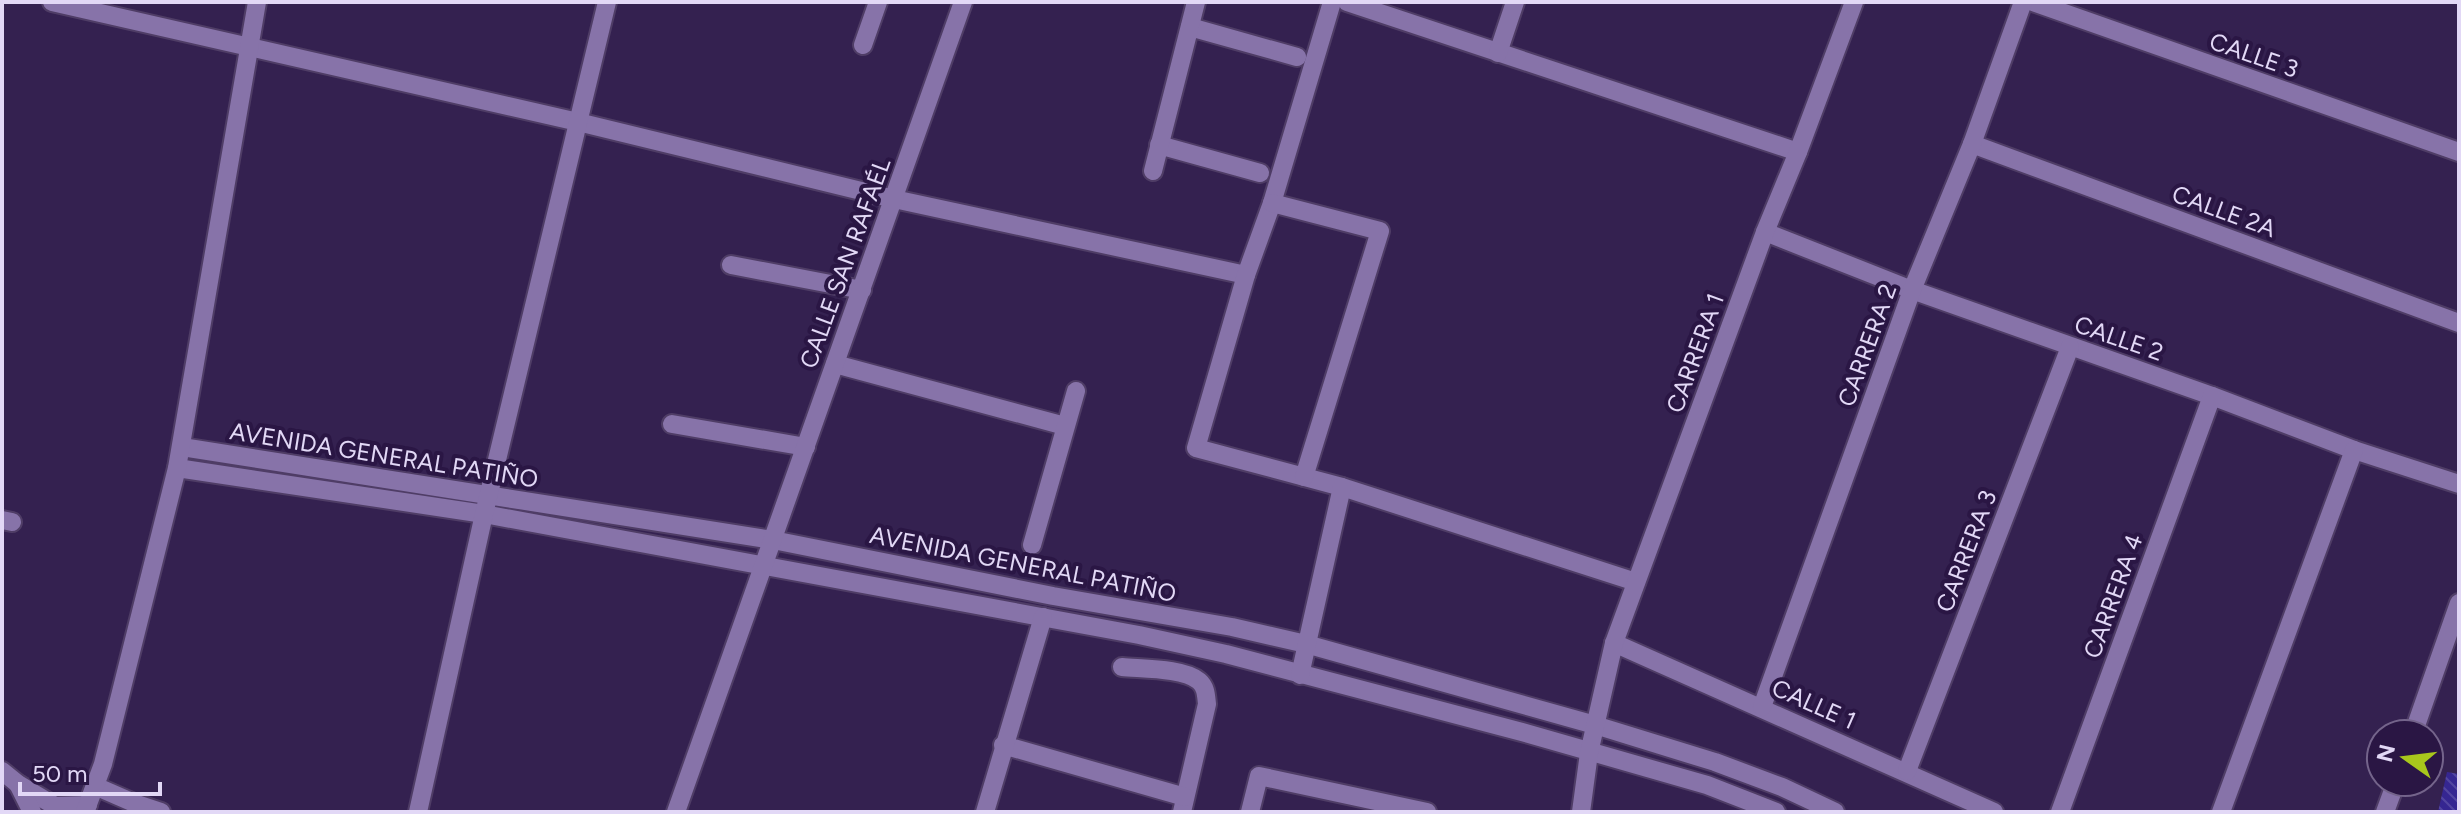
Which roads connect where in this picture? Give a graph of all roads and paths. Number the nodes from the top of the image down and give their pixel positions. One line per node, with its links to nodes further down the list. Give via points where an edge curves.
1 (52, 2): 14 (street)
2 (257, 2): 14 (street)
3 (607, 2): 18 (street)
4 (878, 2): 15 (street)
5 (963, 2): 25 (street, CALLE SAN RAFAÉL)
6 (1196, 2): 13 (street)
7 (1332, 2): 26 (street)
8 (1347, 2): 16 (street)
9 (1515, 2): 16 (street)
10 (1854, 2): 21 (street, CARRERA 1)
11 (2023, 2): 19 (street, CARRERA 2)
12 (2033, 2): 22 (street, CALLE 3)
13 (1190, 27): 17 (street); 20 (street)
14 (250, 45): 18 (street); 39 (street)
15 (863, 45)
16 (1498, 53): 21 (street)
17 (1297, 57)
18 (578, 122): 25 (street); 46 (street)
19 (1972, 144): 31 (street, CARRERA 2); 32 (street, CALLE 2A)
20 (1159, 145): 23 (street); 24 (street)
21 (1798, 152): 27 (street, CARRERA 1)
22 (2459, 152)
23 (1153, 171)
24 (1260, 173)
25 (894, 199): 29 (street); 30 (street, CALLE SAN RAFAÉL)
26 (1272, 203): 29 (street); 43 (street, via 1380,231)
27 (1765, 232): 31 (street, CALLE 2); 50 (street, CARRERA 1)
28 (731, 265): 30 (street)
29 (1246, 275): 43 (street, via 1196,448)
30 (862, 290): 34 (street, CALLE SAN RAFAÉL)
31 (1912, 290): 33 (street, CALLE 2); 57 (street, CARRERA 2)
32 (2459, 323)
33 (2070, 347): 36 (street, CALLE 2); 63 (street, CARRERA 3)
34 (835, 364): 38 (street); 40 (street, CALLE SAN RAFAÉL)
35 (1076, 391): 38 (street)
36 (2212, 396): 41 (street, CALLE 2); 80 (street, CARRERA 4)
37 (672, 424): 40 (street)
38 (1065, 426): 48 (street)
39 (182, 447): 42 (street); 46 (street, AVENIDA GENERAL PATIÑO)
40 (806, 447): 47 (street, CALLE SAN RAFAÉL)
41 (2354, 450): 44 (street, CALLE 2); 81 (street)
42 (177, 468): 46 (street, AVENIDA GENERAL PATIÑO); 65 (street)
43 (1304, 477): 45 (street)
44 (2459, 484)
45 (1342, 487): 50 (street); 54 (street)
46 (486, 505): 47 (street, AVENIDA GENERAL PATIÑO); 49 (street, AVENIDA GENERAL PATIÑO); 71 (street)
47 (773, 540): 49 (street, CALLE SAN RAFAÉL); 54 (street, AVENIDA GENERAL PATIÑO)
48 (1032, 545)
49 (765, 564): 52 (street, AVENIDA GENERAL PATIÑO); 72 (street, CALLE SAN RAFAÉL)
50 (1636, 582): 53 (street, CARRERA 1)
51 (2459, 603): 58 (street)
52 (1043, 617): 56 (street, AVENIDA GENERAL PATIÑO, via 1226,654); 60 (street)
53 (1614, 643): 57 (street, CALLE 1); 59 (street, CARRERA 1)
54 (1306, 644): 56 (street); 59 (street, AVENIDA GENERAL PATIÑO)
55 (1122, 667): 66 (street, via 1186,674 1206,690)
56 (1300, 675): 61 (street, AVENIDA GENERAL PATIÑO)
57 (1762, 707): 63 (street, CALLE 1)
58 (2419, 718)
59 (1595, 725): 61 (street, CARRERA 1); 78 (street, AVENIDA GENERAL PATIÑO, via 1715,762)
60 (1003, 745): 66 (street); 73 (street)
61 (1589, 753): 76 (street, CARRERA 1); 77 (street, AVENIDA GENERAL PATIÑO, via 1707,785)
62 (2, 771): 64 (street)
63 (1907, 771): 79 (street, CALLE 1)
64 (18, 784): 67 (street, via 55,806); 69 (street)
65 (95, 786): 67 (street); 70 (street)
66 (1184, 804)
67 (86, 809)
68 (1403, 810): 74 (street, via 1259,776); 75 (street)
69 (32, 812)
70 (161, 812)
71 (418, 812)
72 (676, 812)
73 (985, 812)
74 (1250, 812)
75 (1427, 812)
76 (1581, 812)
77 (1776, 812)
78 (1835, 812)
79 (1994, 812)
80 (2060, 812)
81 (2221, 812)

